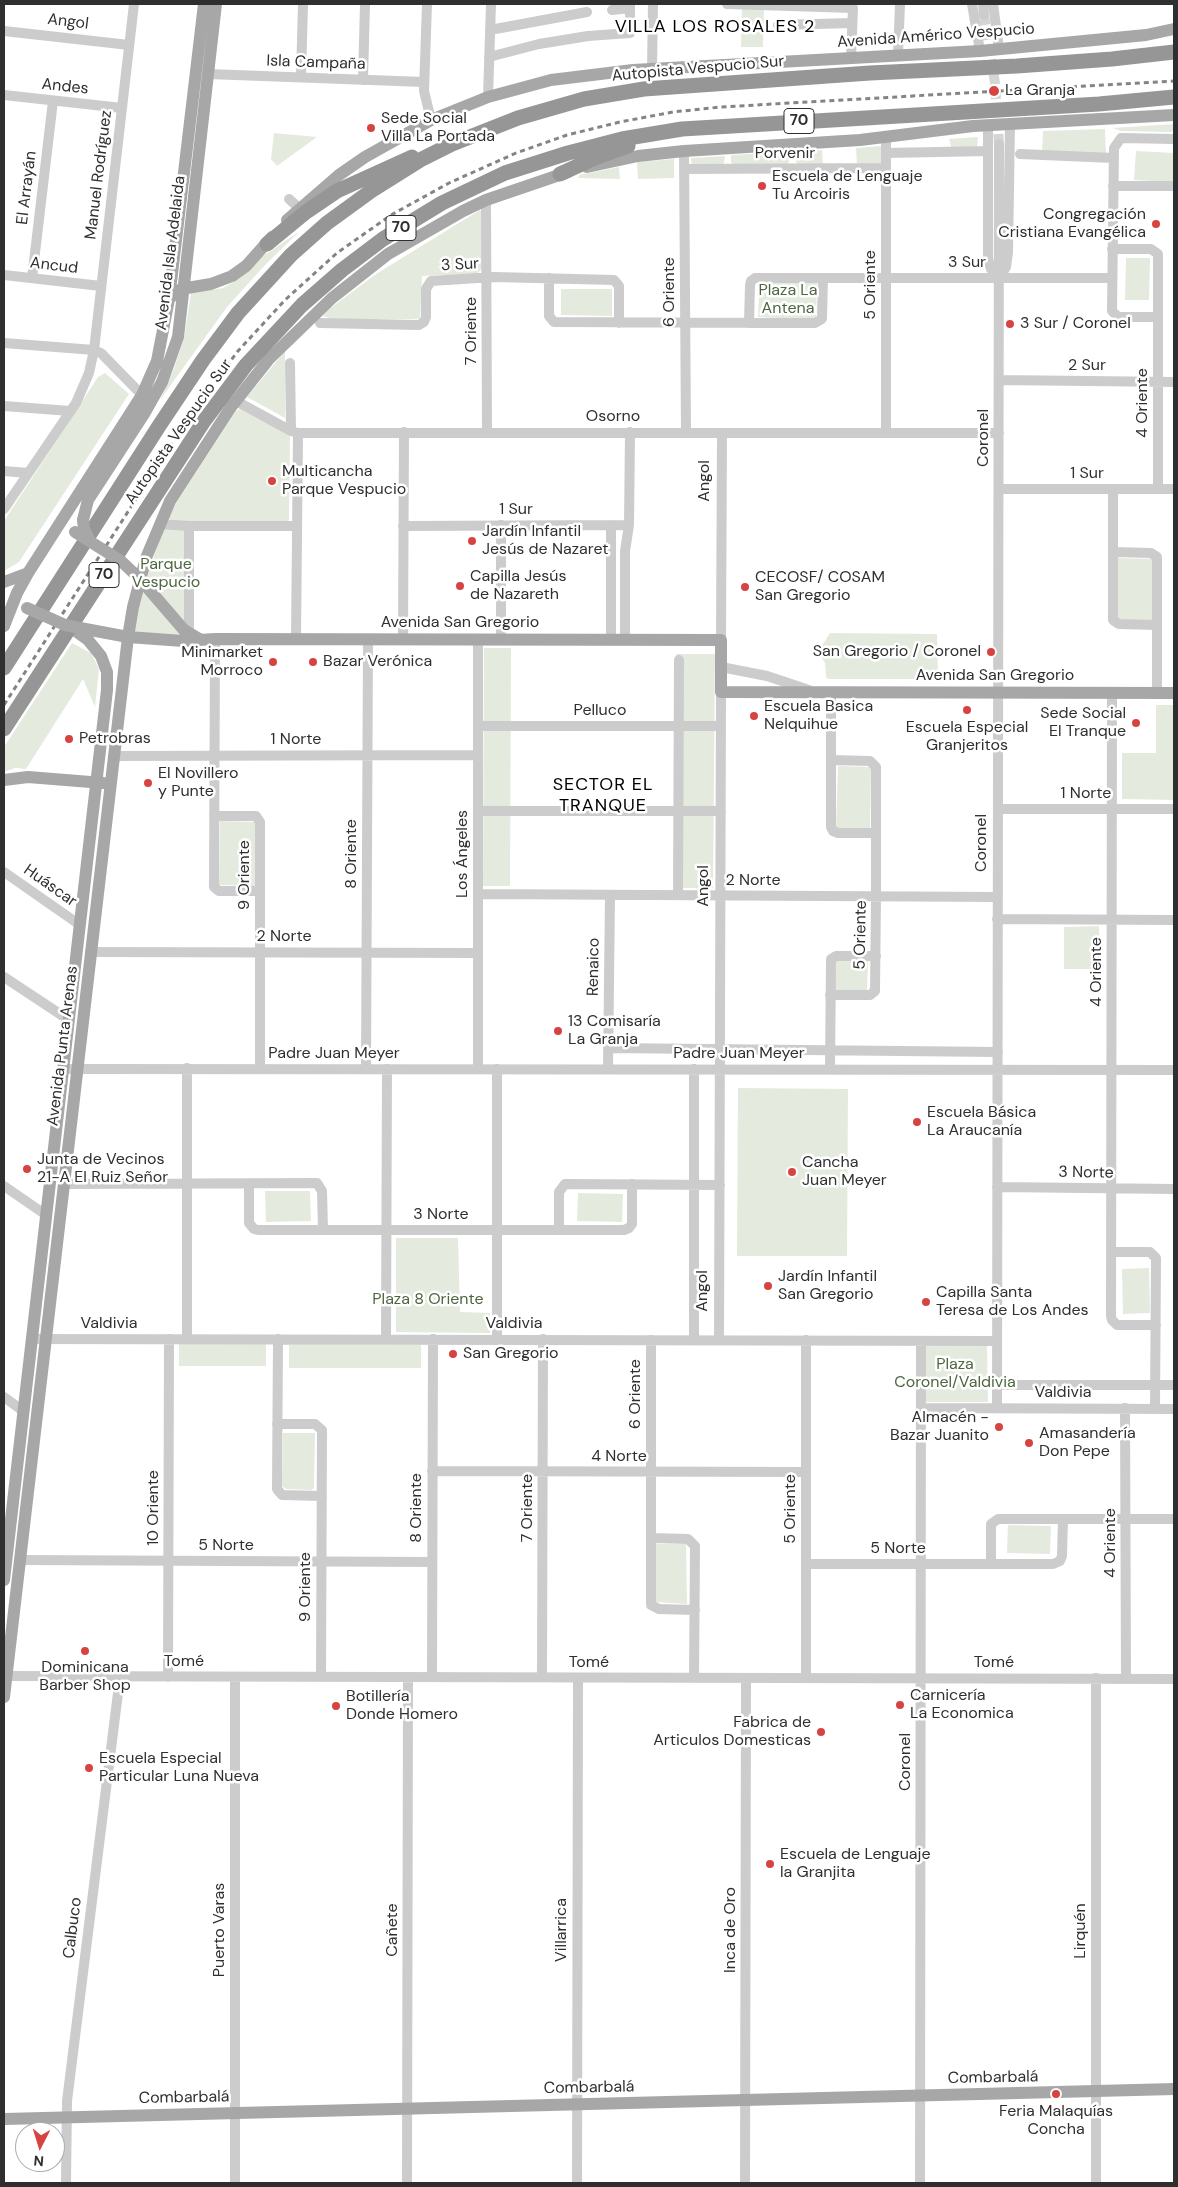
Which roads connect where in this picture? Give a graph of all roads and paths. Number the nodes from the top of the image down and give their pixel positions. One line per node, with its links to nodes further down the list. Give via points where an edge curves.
1 (134, 4): 23 (street, Manuel Rodríguez)
2 (204, 4): 76 (main road)
3 (216, 4): 33 (main road, Avenida Isla Adelaida)
4 (303, 4): 34 (street)
5 (365, 4): 35 (street)
6 (427, 4): 36 (street)
7 (491, 4): 20 (street)
8 (653, 4): 32 (street)
9 (727, 4): 18 (street, via 853,8)
10 (900, 4): 28 (street)
11 (972, 4): 26 (street)
12 (983, 4): 17 (street)
13 (993, 4): 25 (street)
14 (630, 6): 15 (street); 30 (street, via 630,33 539,44)
15 (612, 10)
16 (587, 12): 20 (street)
17 (984, 15)
18 (852, 23): 19 (street); 31 (street)
19 (778, 25)
20 (490, 30): 30 (street)
21 (1174, 30): 25 (main road, Avenida Américo Vespucio)
22 (4, 31): 23 (street, Angol)
23 (129, 45): 41 (street, Manuel Rodríguez)
24 (1174, 48): 29 (highway)
25 (999, 49): 26 (main road, Avenida Américo Vespucio)
26 (980, 51): 28 (main road, Avenida Américo Vespucio)
27 (1174, 52): 29 (highway, Autopista Vespucio Sur / 70)
28 (898, 55): 31 (main road, Avenida Américo Vespucio)
29 (1148, 56): 49 (highway, Autopista Vespucio Sur / 70, via 644,89 562,104)
30 (490, 57): 38 (street)
31 (851, 58): 32 (main road, Avenida Américo Vespucio)
32 (652, 69): 38 (main road, Avenida Américo Vespucio, via 551,80)
33 (208, 74): 34 (street, Isla Campaña); 75 (main road, Avenida Isla Adelaida)
34 (301, 77): 35 (street, Isla Campaña)
35 (363, 80): 36 (street, Isla Campaña)
36 (424, 82): 43 (street, via 424,98)
37 (4, 95): 40 (street, Andes)
38 (488, 97): 43 (main road, Avenida Américo Vespucio)
39 (1174, 97): 46 (highway, Autopista Vespucio Sur / 70, via 718,126)
40 (53, 101): 41 (street, Andes); 67 (street, El Arrayán)
41 (122, 108): 74 (street, Manuel Rodríguez)
42 (1174, 115): 44 (main road)
43 (431, 120): 63 (main road, Avenida Américo Vespucio, via 339,175)
44 (1010, 124): 45 (main road); 71 (street, Coronel, via 1008,252 1006,267)
45 (988, 126): 47 (main road); 52 (street, Coronel)
46 (660, 133): 58 (highway); 150 (highway, Autopista Vespucio Sur / 70, via 568,152 472,188 383,239 308,300 252,358 204,421)
47 (886, 137): 51 (main road); 53 (street, 5 Oriente)
48 (1174, 139): 55 (street, via 1124,138 1114,148)
49 (452, 144): 64 (highway, via 392,164 337,191); 136 (highway, Autopista Vespucio Sur / 70, via 396,174 327,223 254,293 203,360)
50 (999, 144): 71 (street, Coronel)
51 (684, 151): 57 (street, 6 Oriente); 58 (main road, via 616,160)
52 (988, 151): 53 (street); 71 (street, Coronel, via 988,259)
53 (886, 154): 56 (street, 5 Oriente)
54 (1020, 154): 55 (street)
55 (1113, 158): 59 (street)
56 (886, 168): 57 (street, Porvenir); 70 (street, 5 Oriente)
57 (684, 169): 80 (street, 6 Oriente)
58 (560, 174): 62 (main road)
59 (1113, 186): 60 (street); 65 (street)
60 (1174, 186)
61 (289, 198): 63 (street)
62 (486, 200): 73 (street, 7 Oriente); 89 (main road, via 409,242 350,282 269,359)
63 (298, 208): 64 (main road, Avenida Américo Vespucio)
64 (267, 244): 75 (main road, Avenida Américo Vespucio, via 232,276 211,284)
65 (1112, 249): 72 (street); 77 (street, 4 Oriente, via 1151,249 1156,252)
66 (4, 275): 67 (street, Ancud)
67 (32, 278): 74 (street, Ancud)
68 (549, 278): 73 (street, 3 Sur); 79 (street, 3 Sur, via 614,280 619,286); 79 (street, via 549,316 552,321)
69 (823, 278): 70 (street, 3 Sur); 81 (street, 3 Sur, via 752,279); 81 (street, via 820,322)
70 (886, 278): 71 (street, 3 Sur); 98 (street, 5 Oriente)
71 (999, 278): 72 (street, 3 Sur); 85 (street, Coronel)
72 (1112, 278): 77 (street, via 1115,315)
73 (486, 279): 78 (street, 3 Sur, via 429,283 426,288 426,317 419,325); 96 (street, 7 Oriente)
74 (101, 286): 83 (street, Manuel Rodríguez)
75 (185, 288): 76 (main road, Avenida Américo Vespucio, via 176,291); 115 (main road, Avenida Isla Adelaida, bridge, via 178,337 162,382 88,500 83,520)
76 (169, 299): 88 (main road, via 159,353)
77 (1158, 317): 86 (street, 4 Oriente)
78 (320, 323)
79 (619, 323): 80 (street)
80 (685, 323): 81 (street); 97 (street, 6 Oriente)
81 (749, 323)
82 (4, 343): 83 (street)
83 (94, 350): 88 (street); 91 (street, Manuel Rodríguez, via 85,384)
84 (290, 362): 92 (street)
85 (999, 380): 86 (street, 2 Sur); 99 (street, Coronel)
86 (1158, 382): 87 (street, 2 Sur); 104 (street, 4 Oriente)
87 (1174, 382)
88 (142, 394): 114 (main road)
89 (236, 400): 92 (street, Osorno); 107 (main road, via 182,480)
90 (4, 406): 91 (street)
91 (70, 411): 101 (street, Manuel Rodríguez)
92 (295, 432): 93 (street, Osorno); 111 (street)
93 (404, 432): 96 (street, Osorno); 112 (street)
94 (630, 432): 96 (street, Osorno); 97 (street, Osorno); 109 (street)
95 (722, 432): 97 (street, Osorno); 98 (street, Osorno); 134 (street, Angol)
96 (488, 433)
97 (686, 433)
98 (886, 433): 99 (street, Osorno)
99 (999, 433): 102 (street, Coronel)
100 (4, 471): 101 (street)
101 (28, 473): 106 (street, Manuel Rodríguez)
102 (999, 489): 103 (street, 1 Sur); 143 (street, Coronel)
103 (1113, 489): 104 (street, 1 Sur); 116 (street)
104 (1158, 489): 105 (street, 1 Sur)
105 (1174, 489)
106 (4, 509)
107 (160, 524): 110 (street); 118 (main road)
108 (611, 525): 109 (street, 1 Sur); 113 (street, 1 Sur); 132 (street)
109 (629, 525): 133 (street, via 625,551)
110 (189, 526): 111 (street); 124 (street)
111 (297, 526): 127 (street)
112 (403, 526): 113 (street, 1 Sur); 129 (street)
113 (502, 526): 131 (street)
114 (54, 533): 115 (main road, bridge, via 75,532); 117 (main road)
115 (90, 541): 118 (main road, bridge, via 121,561)
116 (1113, 552): 121 (street, via 1151,553 1157,557); 121 (street, via 1114,622)
117 (28, 573): 119 (main road); 120 (main road)
118 (140, 579): 124 (main road); 125 (main road)
119 (4, 582)
120 (8, 600): 122 (main road); 123 (main road, Avenida Punta Arenas, bridge)
121 (1157, 624): 145 (street)
122 (4, 626)
123 (78, 630): 125 (main road, Avenida San Gregorio); 158 (main road, Avenida Punta Arenas, via 97,648 108,678)
124 (194, 636): 125 (main road, Avenida San Gregorio, via 178,641); 126 (main road, Avenida San Gregorio)
125 (128, 637): 153 (main road, Avenida Punta Arenas)
126 (215, 639): 127 (main road, Avenida San Gregorio); 154 (street, 9 Oriente)
127 (296, 639): 128 (main road, Avenida San Gregorio)
128 (368, 639): 129 (main road, Avenida San Gregorio); 151 (street, 8 Oriente)
129 (403, 640): 130 (main road, Avenida San Gregorio)
130 (478, 640): 131 (main road, Avenida San Gregorio); 147 (street, Los Ángeles)
131 (501, 640): 132 (main road, Avenida San Gregorio)
132 (611, 640): 133 (main road, Avenida San Gregorio)
133 (625, 640): 134 (main road, Avenida San Gregorio)
134 (721, 640): 137 (main road, Angol)
135 (679, 660): 148 (street, Angol)
136 (4, 668)
137 (721, 668): 138 (street, Avenida San Gregorio); 139 (main road, Angol)
138 (767, 676): 140 (street); 141 (street, Avenida San Gregorio)
139 (721, 692): 140 (main road, Avenida San Gregorio); 149 (street, Angol)
140 (766, 692): 141 (main road, Avenida San Gregorio)
141 (817, 692): 142 (main road, Avenida San Gregorio)
142 (831, 692): 143 (main road, Avenida San Gregorio); 155 (street)
143 (998, 693): 144 (main road, Avenida San Gregorio); 159 (street, Coronel)
144 (1112, 693): 145 (main road, Avenida San Gregorio); 160 (street, 4 Oriente)
145 (1157, 693): 146 (main road, Avenida San Gregorio)
146 (1174, 693)
147 (478, 726): 148 (street, Pelluco); 152 (street, Los Ángeles)
148 (679, 726): 149 (street, Pelluco); 163 (street, Angol)
149 (721, 726): 164 (street, Angol)
150 (4, 729)
151 (367, 755): 152 (street, 1 Norte); 154 (street, 1 Norte); 181 (street, 8 Oriente)
152 (478, 755): 162 (street, Los Ángeles)
153 (114, 756): 154 (street, 1 Norte); 156 (main road, Avenida Punta Arenas)
154 (214, 756): 165 (street, 9 Oriente)
155 (831, 760): 166 (street, 5 Oriente, via 868,761 875,765); 166 (street, via 832,829 838,833)
156 (112, 775): 158 (main road, via 106,782); 179 (main road, Avenida Punta Arenas)
157 (4, 780): 158 (main road, via 28,777)
158 (96, 784): 178 (main road, Avenida Punta Arenas)
159 (998, 808): 160 (street, 1 Norte); 174 (street, Coronel)
160 (1112, 809): 161 (street, 1 Norte); 176 (street, 4 Oriente)
161 (1174, 809)
162 (478, 811): 163 (street); 169 (street, Los Ángeles)
163 (679, 811): 164 (street); 171 (street, Angol)
164 (721, 811): 172 (street, Angol)
165 (214, 816): 168 (street, 9 Oriente, via 253,816 260,819); 168 (street, 9 Oriente, via 215,889)
166 (876, 833): 173 (street, 5 Oriente)
167 (4, 872): 178 (street, Huáscar)
168 (260, 891): 180 (street, 9 Oriente)
169 (478, 894): 170 (street, 2 Norte); 182 (street, Los Ángeles)
170 (610, 895): 171 (street, 2 Norte); 187 (street, Renaico)
171 (678, 895): 172 (street, 2 Norte)
172 (720, 896): 173 (street, 2 Norte); 188 (street, Angol)
173 (876, 896): 174 (street, 2 Norte); 183 (street, 5 Oriente)
174 (997, 897): 175 (street, Coronel)
175 (997, 919): 176 (street); 190 (street, Coronel)
176 (1112, 920): 177 (street); 204 (street, 4 Oriente)
177 (1174, 920)
178 (80, 925): 186 (main road, Avenida Punta Arenas)
179 (90, 952): 180 (street, 2 Norte); 193 (main road, Avenida Punta Arenas)
180 (260, 952): 181 (street, 2 Norte); 194 (street, 9 Oriente)
181 (367, 952): 182 (street, 2 Norte); 195 (street, 8 Oriente)
182 (478, 952): 197 (street, Los Ángeles)
183 (876, 956): 185 (street, 5 Oriente, via 832,958); 185 (street, 5 Oriente, via 874,994)
184 (4, 977): 186 (street)
185 (830, 995): 189 (street, 5 Oriente)
186 (69, 1020): 192 (main road, Avenida Punta Arenas)
187 (608, 1048): 188 (street, Padre Juan Meyer); 199 (street, Renaico)
188 (720, 1048): 189 (street, Padre Juan Meyer); 201 (street, Angol)
189 (830, 1050): 190 (street, Padre Juan Meyer); 202 (street, 5 Oriente)
190 (998, 1052): 203 (street, Coronel)
191 (187, 1068): 193 (street, Padre Juan Meyer); 194 (street, Padre Juan Meyer); 207 (street)
192 (64, 1069): 193 (street, Padre Juan Meyer); 216 (main road, Avenida Punta Arenas)
193 (77, 1069): 206 (main road, Avenida Punta Arenas)
194 (260, 1069): 195 (street, Padre Juan Meyer)
195 (366, 1069): 196 (street, Padre Juan Meyer)
196 (387, 1069): 197 (street, Padre Juan Meyer); 218 (street)
197 (478, 1069): 198 (street, Padre Juan Meyer)
198 (497, 1069): 199 (street, Padre Juan Meyer); 219 (street)
199 (608, 1069): 200 (street, Padre Juan Meyer)
200 (694, 1069): 201 (street, Padre Juan Meyer); 211 (street, Angol)
201 (720, 1069): 202 (street, Padre Juan Meyer); 210 (street, Angol)
202 (830, 1069): 203 (street, Padre Juan Meyer)
203 (998, 1070): 204 (street, Padre Juan Meyer); 213 (street, Coronel)
204 (1112, 1070): 205 (street, Padre Juan Meyer); 214 (street, 4 Oriente)
205 (1174, 1070)
206 (63, 1184): 207 (street); 223 (main road, Avenida Punta Arenas)
207 (187, 1184): 208 (street); 225 (street)
208 (249, 1184): 217 (street, 3 Norte, via 249,1220 254,1229); 217 (street, via 320,1185)
209 (632, 1184): 211 (street); 220 (street, 3 Norte, via 632,1224 629,1228); 220 (street, via 562,1186)
210 (720, 1184): 211 (street); 234 (street, Angol)
211 (694, 1185): 233 (street, Angol)
212 (4, 1186): 216 (street)
213 (997, 1187): 214 (street, 3 Norte); 237 (street, Coronel)
214 (1111, 1188): 215 (street, 3 Norte); 221 (street, 4 Oriente)
215 (1174, 1189)
216 (46, 1215): 229 (main road, Avenida Punta Arenas)
217 (322, 1230): 218 (street, 3 Norte)
218 (387, 1230): 219 (street, 3 Norte); 227 (street)
219 (497, 1230): 220 (street, 3 Norte); 230 (street)
220 (560, 1230)
221 (1111, 1252): 222 (street, 4 Oriente, via 1112,1320 1120,1325); 222 (street, via 1150,1252 1155,1256)
222 (1156, 1325): 239 (street)
223 (46, 1339): 224 (street, Valdivia); 229 (street, Valdivia); 258 (main road, Avenida Punta Arenas)
224 (169, 1339): 225 (street, Valdivia); 259 (street, 10 Oriente)
225 (187, 1339): 226 (street, Valdivia)
226 (278, 1339): 227 (street, Valdivia); 248 (street)
227 (386, 1339): 228 (street, Valdivia)
228 (433, 1339): 230 (street, Valdivia); 249 (street, 8 Oriente)
229 (32, 1340): 247 (main road, Avenida Punta Arenas)
230 (497, 1340): 231 (street, Valdivia)
231 (543, 1340): 232 (street, Valdivia); 250 (street, 7 Oriente)
232 (650, 1340): 233 (street, Valdivia); 251 (street, 6 Oriente)
233 (694, 1340): 234 (street, Valdivia)
234 (719, 1340): 235 (street, Valdivia)
235 (806, 1340): 236 (street, Valdivia); 252 (street, 5 Oriente)
236 (921, 1341): 237 (street, Valdivia); 242 (street, Coronel)
237 (997, 1341): 238 (street, Coronel)
238 (997, 1384): 239 (street, Valdivia); 243 (street, Coronel)
239 (1156, 1385): 240 (street, Valdivia); 245 (street)
240 (1174, 1386)
241 (4, 1397): 247 (street)
242 (922, 1408): 243 (street, Valdivia); 263 (street, Coronel)
243 (997, 1408): 244 (street, Valdivia)
244 (1125, 1408): 245 (street, Valdivia); 255 (street, 4 Oriente)
245 (1155, 1409): 246 (street, Valdivia)
246 (1174, 1409)
247 (23, 1411): 265 (main road, Avenida Punta Arenas)
248 (277, 1424): 253 (street, via 278,1492 285,1496); 253 (street, 9 Oriente, via 315,1424 321,1427)
249 (432, 1471): 250 (street, 4 Norte); 261 (street, 8 Oriente)
250 (543, 1471): 251 (street, 4 Norte); 274 (street, 7 Oriente)
251 (651, 1472): 252 (street, 4 Norte); 257 (street, 6 Oriente)
252 (806, 1472): 262 (street, 5 Oriente)
253 (322, 1496): 260 (street, 9 Oriente)
254 (1063, 1519): 255 (street); 264 (street, 5 Norte, via 1062,1556 1057,1563); 264 (street, via 995,1520 991,1524)
255 (1126, 1519): 256 (street); 281 (street, 4 Oriente)
256 (1174, 1519)
257 (651, 1538): 266 (street, via 685,1539 694,1543); 266 (street, 6 Oriente, via 651,1604 658,1609)
258 (20, 1560): 259 (street, 5 Norte); 267 (main road, Avenida Punta Arenas)
259 (168, 1561): 260 (street, 5 Norte); 269 (street, 10 Oriente)
260 (321, 1561): 261 (street, 5 Norte); 271 (street, 9 Oriente)
261 (432, 1562): 273 (street, 8 Oriente)
262 (806, 1564): 263 (street, 5 Norte); 278 (street, 5 Oriente)
263 (921, 1564): 264 (street, 5 Norte); 279 (street, Coronel)
264 (991, 1564)
265 (4, 1580)
266 (695, 1610): 276 (street)
267 (5, 1676): 268 (street, Tomé); 283 (main road, Avenida Punta Arenas)
268 (120, 1677): 269 (street, Tomé); 291 (street, Calbuco)
269 (168, 1677): 270 (street, Tomé)
270 (235, 1677): 271 (street, Tomé); 290 (street, Puerto Varas)
271 (321, 1677): 272 (street, Tomé)
272 (408, 1677): 273 (street, Tomé); 289 (street, Cañete)
273 (432, 1677): 274 (street, Tomé)
274 (542, 1677): 275 (street, Tomé)
275 (578, 1678): 276 (street, Tomé); 288 (street, Villarrica)
276 (694, 1678): 277 (street, Tomé)
277 (746, 1678): 278 (street, Tomé); 287 (street, Inca de Oro)
278 (806, 1678): 279 (street, Tomé)
279 (921, 1678): 280 (street, Tomé); 286 (street, Coronel)
280 (1096, 1678): 281 (street, Tomé); 285 (street, Lirquén)
281 (1126, 1678): 282 (street, Tomé)
282 (1174, 1678)
283 (4, 1697)
284 (1174, 2089): 285 (main road, Combarbalá)
285 (1096, 2091): 286 (main road, Combarbalá); 299 (street, Lirquén)
286 (920, 2096): 287 (main road, Combarbalá); 298 (street, Coronel)
287 (746, 2100): 288 (main road, Combarbalá); 297 (street, Inca de Oro)
288 (577, 2104): 289 (main road, Combarbalá); 296 (street, Villarrica)
289 (408, 2109): 290 (main road, Combarbalá); 295 (street, Cañete)
290 (235, 2113): 291 (main road, Combarbalá); 294 (street, Puerto Varas)
291 (66, 2117): 292 (main road, Combarbalá); 293 (street, Calbuco)
292 (4, 2119)
293 (66, 2183)
294 (234, 2183)
295 (407, 2183)
296 (577, 2183)
297 (745, 2183)
298 (920, 2183)
299 (1096, 2183)

